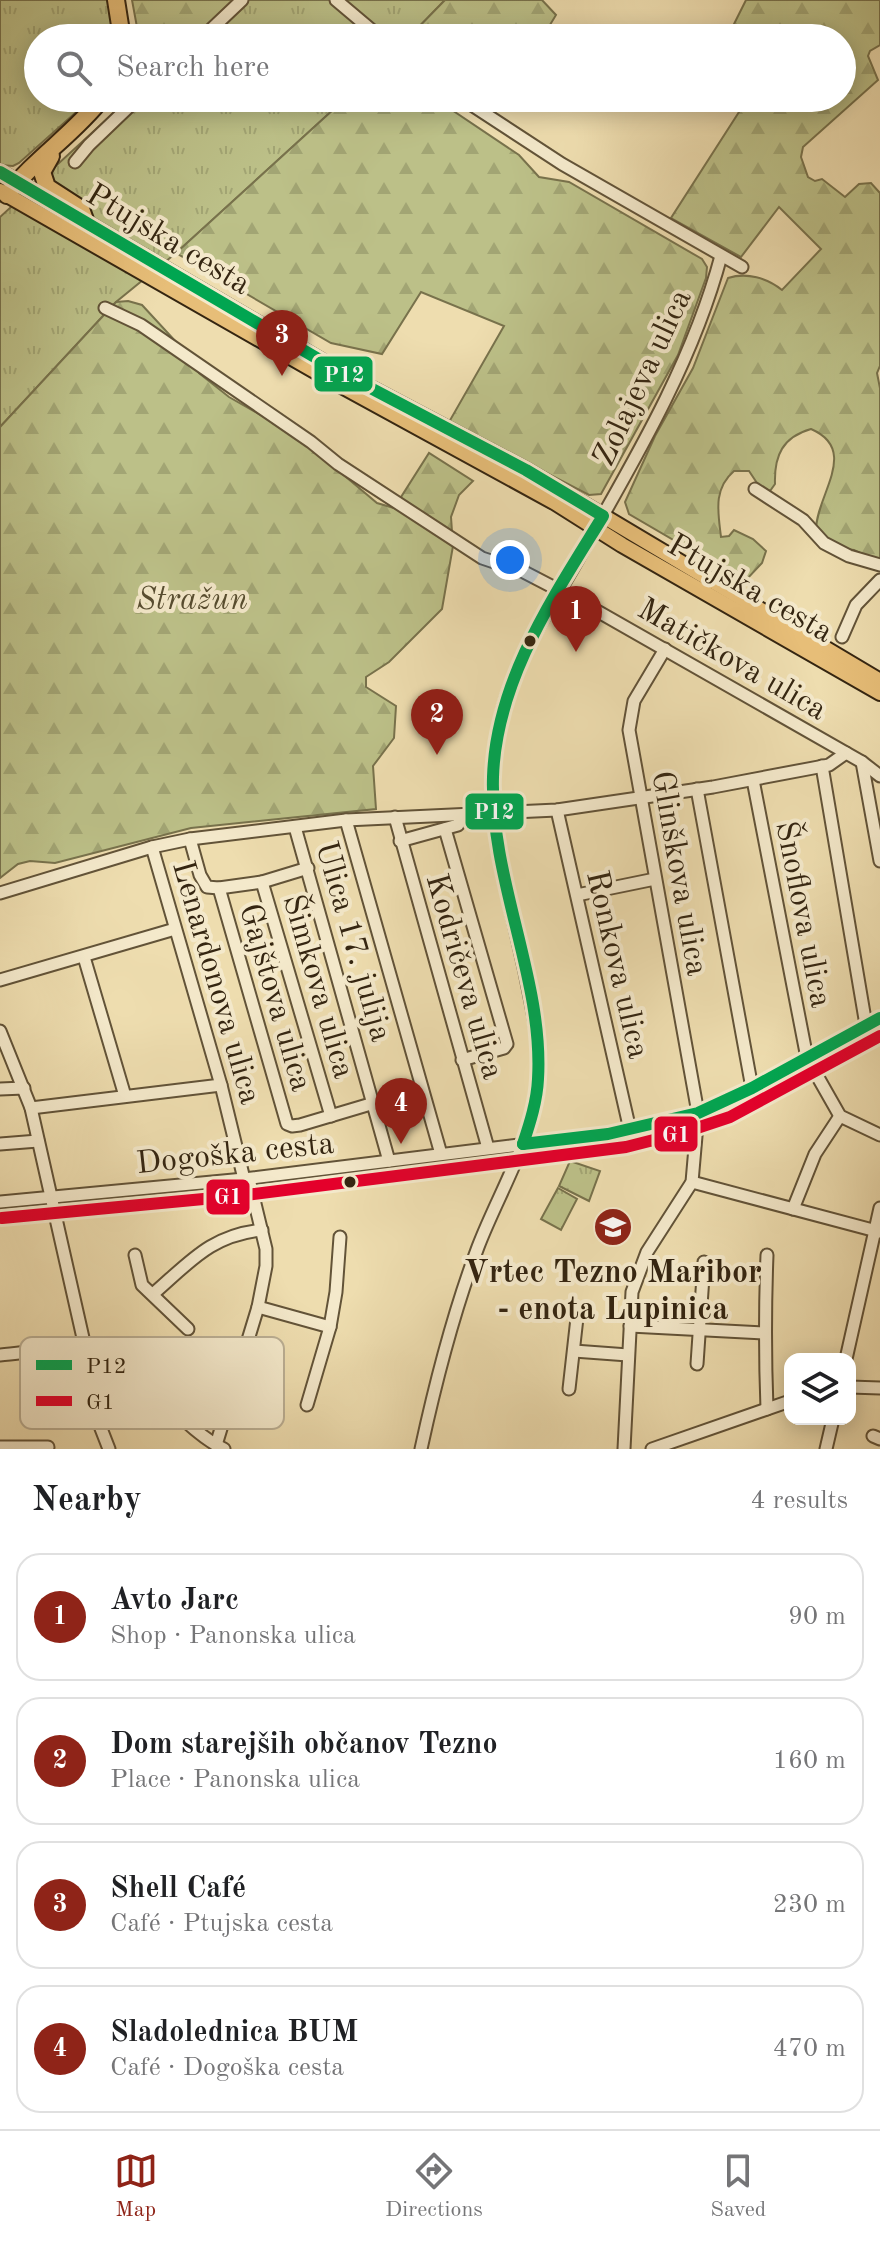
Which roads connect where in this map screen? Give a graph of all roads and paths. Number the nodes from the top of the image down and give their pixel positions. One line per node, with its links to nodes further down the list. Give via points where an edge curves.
1 (242, 0): 5 (street)
2 (336, 0): 6 (street)
3 (115, 2): 4 (highway)
4 (119, 24)
5 (217, 24)
6 (364, 24)
7 (89, 112): 10 (highway)
8 (123, 112): 11 (street)
9 (482, 112): 16 (street, Zolajeva ulica)
10 (62, 141): 13 (highway); 15 (highway, via 42,172 43,180 55,195 81,209)
11 (75, 162)
12 (0, 172): 13 (main road, Ptujska cesta)
13 (17, 181): 14 (highway); 15 (main road, Ptujska cesta)
14 (3, 193): 20 (main road, Ptujska cesta, via 327,378)
15 (85, 220): 20 (main road, Ptujska cesta, via 342,373 526,470)
16 (721, 256): 17 (street, Zolajeva ulica); 20 (street, Zolajeva ulica, via 684,360)
17 (742, 267)
18 (105, 308): 23 (street, Matičkova ulica, via 141,325 404,510 482,558)
19 (755, 489): 21 (street, via 803,520 824,543)
20 (599, 523): 23 (street, Zolajeva ulica); 26 (main road, Ptujska cesta); 27 (main road, Ptujska cesta)
21 (880, 565)
22 (880, 580): 24 (street, via 856,605)
23 (559, 591): 25 (street, Matičkova ulica); 36 (street, Zolajeva ulica, via 528,644 505,700 495,757)
24 (842, 637)
25 (665, 649): 28 (street, Matičkova ulica); 34 (street, Glinškova ulica, via 630,717)
26 (880, 681)
27 (880, 693)
28 (846, 753): 29 (street, Matičkova ulica); 30 (street)
29 (862, 762): 31 (street, Matičkova ulica); 45 (street)
30 (822, 766): 32 (street); 56 (street)
31 (880, 776)
32 (753, 780): 33 (street); 58 (street, Šnoflova ulica)
33 (697, 789): 34 (street); 62 (street)
34 (641, 798): 35 (street); 47 (street, Glinškova ulica)
35 (557, 810): 36 (street); 51 (street, Ronkova ulica)
36 (494, 815): 37 (street); 74 (street, Zolajeva ulica, via 538,1043 535,1099)
37 (461, 816): 38 (street); 41 (street, via 458,825)
38 (395, 817): 39 (street); 43 (street, Kodričeva ulica)
39 (346, 820): 40 (street); 76 (street)
40 (295, 827): 42 (street); 46 (street, Ulica 17. julija)
41 (445, 829): 43 (street); 59 (street, via 507,1044)
42 (190, 839): 44 (street); 49 (street, via 204,883)
43 (400, 841): 59 (street, Kodričeva ulica)
44 (152, 847): 50 (street); 52 (street, Lenardonova ulica)
45 (880, 861)
46 (308, 868): 48 (street); 65 (street, Ulica 17. julija)
47 (655, 879): 51 (street); 67 (street, Glinškova ulica)
48 (262, 882): 49 (street, Šimkova ulica); 68 (street, Šimkova ulica)
49 (219, 888): 68 (street, Gajštova ulica, via 287,1124)
50 (0, 893)
51 (577, 895): 70 (street, Ronkova ulica)
52 (175, 929): 53 (street); 60 (street, Lenardonova ulica)
53 (84, 957): 54 (street); 64 (street)
54 (0, 980)
55 (880, 1018): 56 (street, Dogoška cesta)
56 (866, 1025): 58 (street, Dogoška cesta)
57 (0, 1031): 61 (street)
58 (807, 1058): 62 (street, Dogoška cesta); 69 (street, Šnoflova ulica)
59 (462, 1060): 75 (street, Kodričeva ulica)
60 (221, 1085): 64 (street); 78 (street, Lenardonova ulica)
61 (24, 1088): 63 (street); 66 (street)
62 (752, 1088): 67 (street, Dogoška cesta)
63 (0, 1089)
64 (125, 1096): 66 (street)
65 (374, 1103): 68 (street, Gajštova ulica); 77 (street, Ulica 17. julija)
66 (31, 1108): 72 (street)
67 (698, 1113): 70 (street, Dogoška cesta); 79 (street, Glinškova ulica)
68 (331, 1116)
69 (840, 1116): 71 (street); 83 (street, via 815,1154)
70 (630, 1130): 74 (street, Dogoška cesta)
71 (880, 1135)
72 (38, 1141): 73 (street); 80 (street)
73 (0, 1144)
74 (523, 1144): 75 (street, Dogoška cesta); 119 (street, Zolajeva ulica, via 462,1290)
75 (488, 1148): 76 (street, Dogoška cesta)
76 (441, 1154): 77 (street, Dogoška cesta)
77 (389, 1161): 78 (street, Dogoška cesta)
78 (247, 1179): 80 (street, Dogoška cesta); 84 (street, Lenardonova ulica)
79 (692, 1182): 83 (street); 93 (street, via 639,1270)
80 (52, 1197): 81 (street, Dogoška cesta); 98 (street)
81 (0, 1202)
82 (880, 1208): 85 (street)
83 (793, 1209): 85 (street)
84 (262, 1230): 90 (street, via 215,1242); 91 (street, Lenardonova ulica, via 266,1266)
85 (877, 1231): 101 (street)
86 (340, 1237): 94 (street)
87 (135, 1255): 90 (street, via 142,1285)
88 (767, 1255): 97 (street)
89 (704, 1262): 96 (street)
90 (153, 1294): 95 (street)
91 (258, 1307): 94 (street); 99 (street, Lenardonova ulica)
92 (578, 1309): 100 (street)
93 (630, 1326): 96 (street); 104 (street)
94 (330, 1327): 110 (street)
95 (188, 1329)
96 (698, 1329): 97 (street); 105 (street)
97 (764, 1333): 111 (street)
98 (83, 1337)
99 (250, 1337)
100 (574, 1351): 104 (street); 108 (street)
101 (847, 1353)
102 (20, 1354): 103 (street)
103 (0, 1355)
104 (628, 1355): 120 (street)
105 (697, 1364)
106 (879, 1385): 107 (street)
107 (856, 1387)
108 (569, 1389)
109 (784, 1403): 111 (street)
110 (307, 1405)
111 (767, 1409): 121 (street)
112 (832, 1425): 122 (street)
113 (101, 1429): 118 (street)
114 (193, 1429): 117 (street)
115 (0, 1447): 116 (street)
116 (48, 1447)
117 (220, 1447)
118 (109, 1449)
119 (421, 1449)
120 (624, 1449)
121 (652, 1449)
122 (826, 1449)

